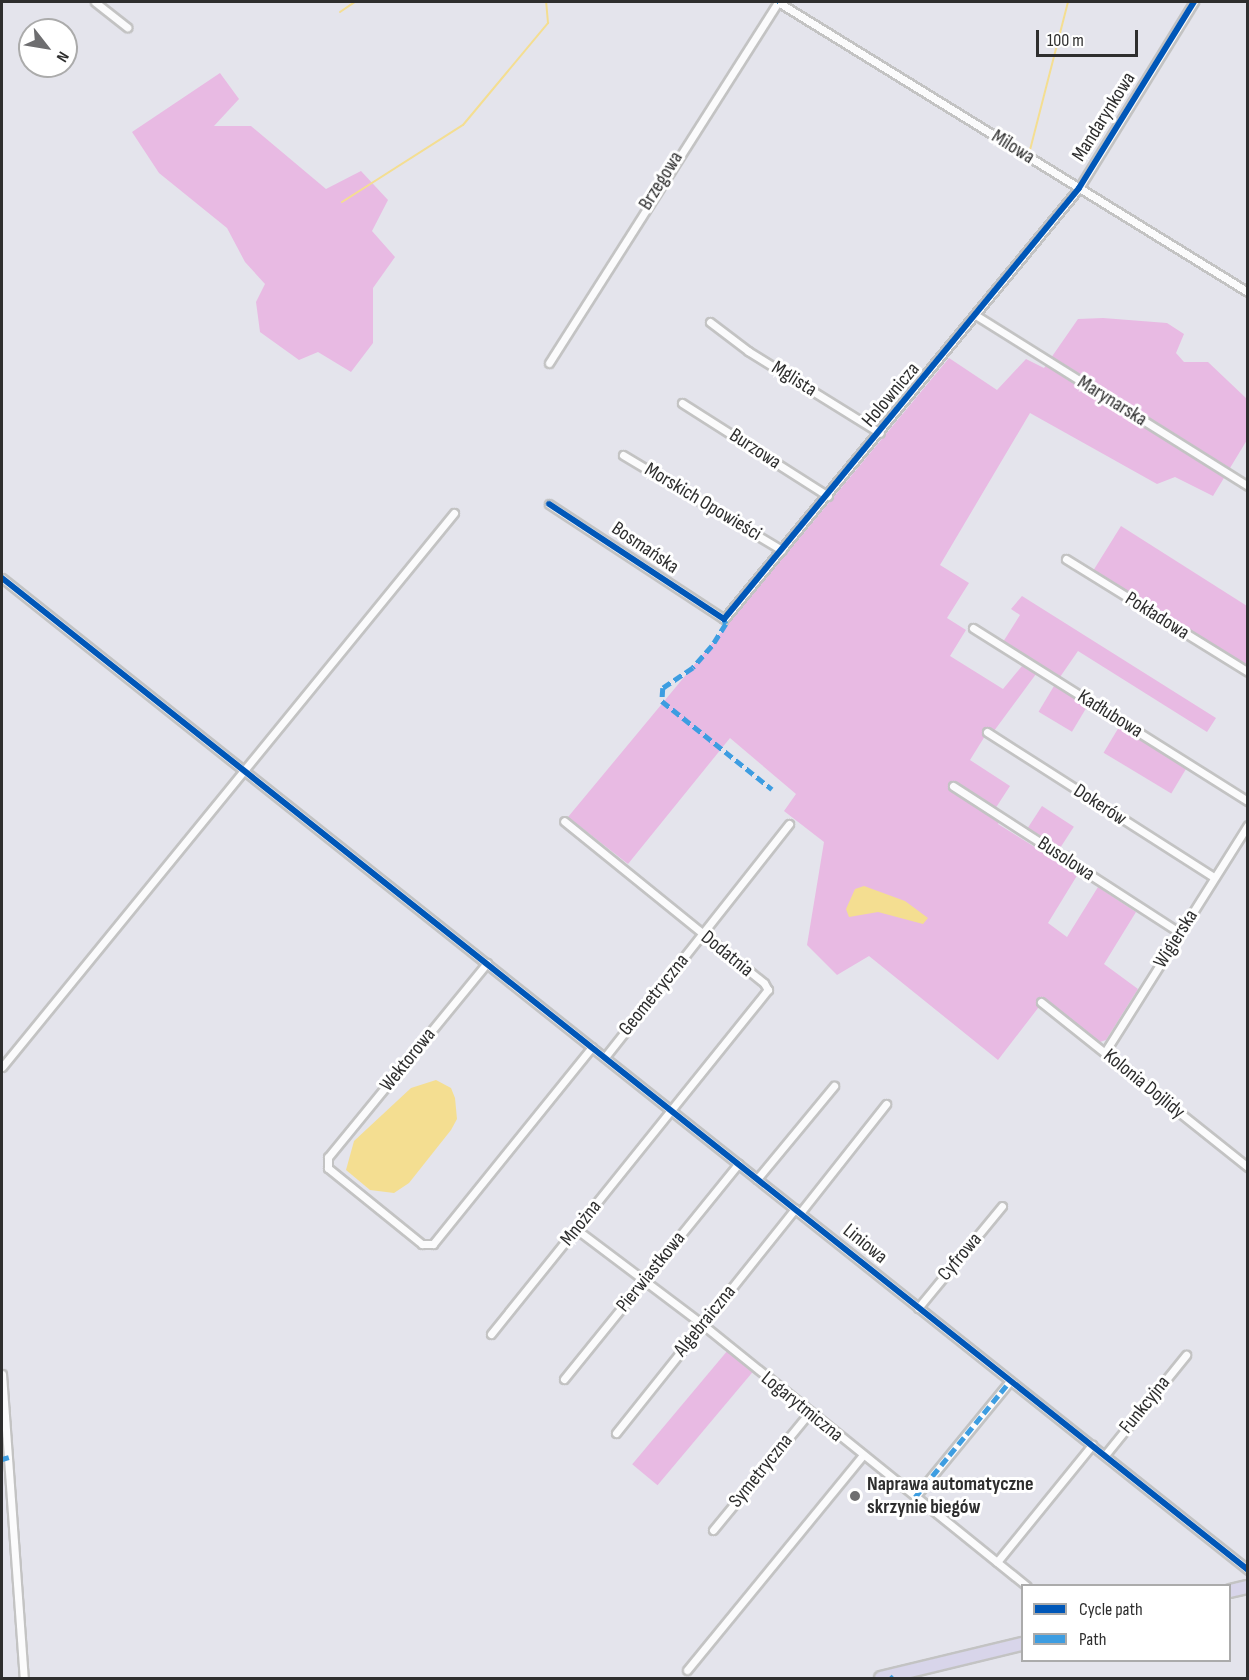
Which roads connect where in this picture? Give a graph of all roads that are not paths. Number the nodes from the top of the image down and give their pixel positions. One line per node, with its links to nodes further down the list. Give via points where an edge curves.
1 (95, 2): 4 (street)
2 (778, 2): 5 (street, Milowa); 9 (street, Brzegowa)
3 (1194, 2): 5 (street, Mandarynkowa)
4 (127, 27)
5 (1079, 188): 6 (street, Milowa); 7 (street, Holownicza)
6 (1248, 292)
7 (977, 316): 11 (street, Holownicza); 13 (street, Marynarska)
8 (710, 322): 11 (street, Mglista, via 748,351)
9 (549, 363)
10 (682, 403): 14 (street, Burzowa)
11 (880, 433): 14 (street, Holownicza)
12 (623, 455): 17 (street, Morskich Opowieści)
13 (1248, 486)
14 (828, 496): 17 (street, Holownicza)
15 (549, 504): 20 (street, Bosmańska)
16 (454, 513): 24 (street)
17 (782, 550): 20 (street, Holownicza)
18 (1066, 559): 22 (street, Pokładowa)
19 (2, 578): 24 (street, Liniowa)
20 (724, 619)
21 (973, 628): 26 (street, Kadłubowa)
22 (1248, 672)
23 (987, 732): 30 (street, Dokerów)
24 (244, 770): 33 (street, Liniowa); 38 (street)
25 (953, 786): 31 (street, Busolowa)
26 (1248, 801)
27 (564, 821): 32 (street, Dodatnia)
28 (789, 824): 32 (street, Geometryczna)
29 (1248, 825): 30 (street, Wigierska)
30 (1214, 877): 31 (street, Wigierska)
31 (1180, 933): 36 (street, Wigierska)
32 (703, 934): 37 (street, Geometryczna); 41 (street, Dodatnia, via 768,990)
33 (487, 963): 35 (street, Liniowa); 35 (street, Wektorowa, via 328,1157 328,1168 422,1244 433,1244)
34 (1041, 1002): 36 (street, Kolonia Dojlidy)
35 (592, 1047): 37 (street, Liniowa)
36 (1105, 1052): 43 (street, Kolonia Dojlidy)
37 (604, 1057): 41 (street, Liniowa)
38 (2, 1066)
39 (834, 1086): 44 (street)
40 (886, 1104): 46 (street, Algebraiczna)
41 (671, 1111): 42 (street, Liniowa); 47 (street, Mnożna)
42 (738, 1164): 44 (street, Liniowa); 48 (street, Pierwiastkowa)
43 (1248, 1167)
44 (758, 1179): 46 (street, Liniowa)
45 (1002, 1206): 49 (street, Cyfrowa)
46 (798, 1211): 49 (street, Liniowa); 50 (street, Algebraiczna)
47 (576, 1228): 48 (street, Logarytmiczna); 51 (street, Mnożna)
48 (644, 1281): 50 (street, Logarytmiczna); 54 (street, Pierwiastkowa)
49 (918, 1308): 55 (street, Liniowa)
50 (702, 1324): 56 (street, Logarytmiczna); 57 (street, Algebraiczna)
51 (491, 1334)
52 (1186, 1355): 59 (street, Funkcyjna)
53 (2, 1374): 61 (street)
54 (564, 1380)
55 (1010, 1381): 58 (street, Liniowa); 62 (street)
56 (809, 1413): 60 (street, Logarytmiczna); 63 (street, Symetryczna)
57 (615, 1434)
58 (1092, 1445): 59 (street, Liniowa); 64 (street)
59 (1105, 1455): 65 (street, Liniowa)
60 (862, 1456): 62 (street, Logarytmiczna); 70 (street)
61 (5, 1458): 72 (street)
62 (915, 1497): 64 (street, Logarytmiczna)
63 (713, 1530)
64 (997, 1562): 66 (street, Logarytmiczna)
65 (1248, 1570)
66 (1024, 1584)
67 (1248, 1587): 68 (highway)
68 (1231, 1591)
69 (1021, 1644): 71 (highway)
70 (687, 1670)
71 (885, 1677)
72 (24, 1678)

